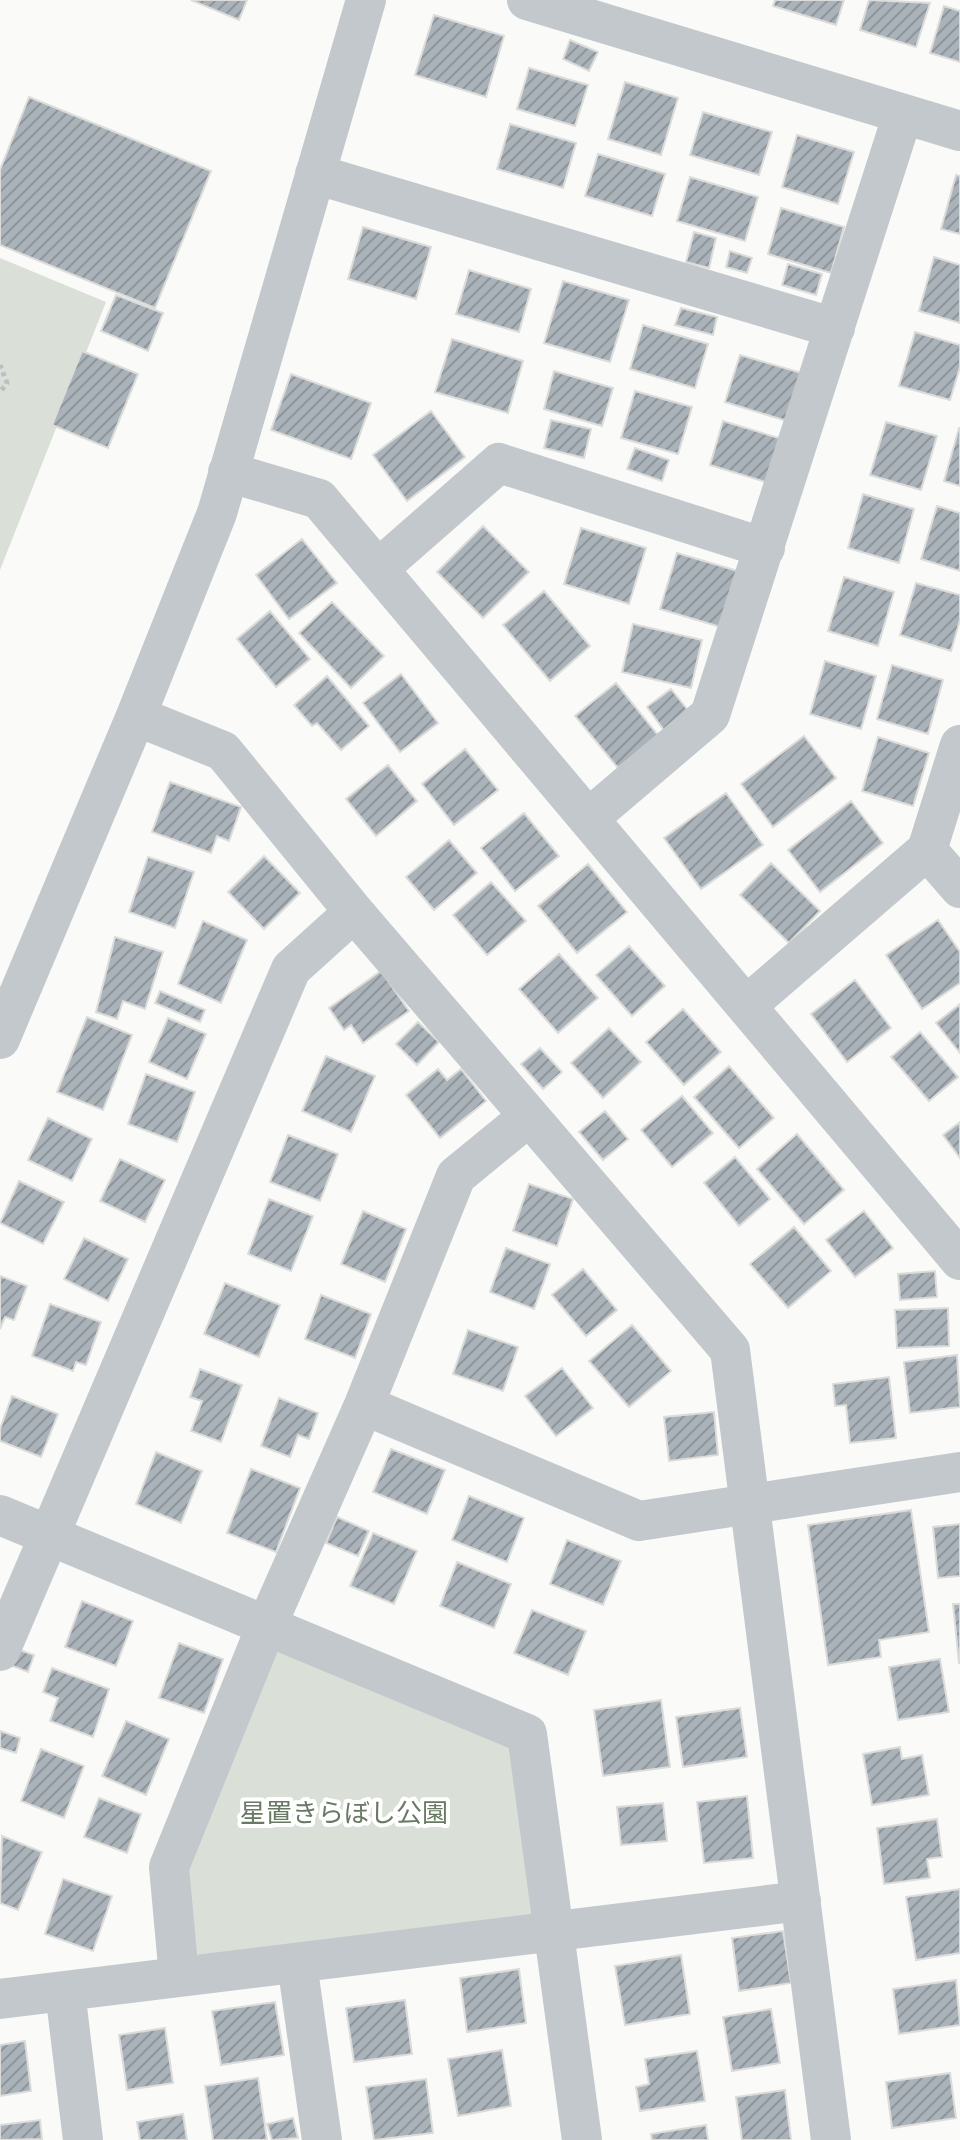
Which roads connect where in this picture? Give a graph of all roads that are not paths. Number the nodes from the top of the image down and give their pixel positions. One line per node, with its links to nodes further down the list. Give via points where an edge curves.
1 (366, 0): 5 (street)
2 (527, 0): 3 (street)
3 (903, 114): 4 (street); 6 (street)
4 (960, 131)
5 (315, 174): 6 (street); 7 (street)
6 (835, 328): 8 (street)
7 (228, 472): 9 (street, via 319,499); 10 (street, via 217,513)
8 (765, 548): 9 (street, via 499,463); 12 (street, via 710,715)
9 (378, 569): 12 (street)
10 (136, 716): 15 (street, via 223,751); 17 (street)
11 (960, 745): 13 (street)
12 (589, 818): 16 (street)
13 (927, 850): 14 (street); 16 (street)
14 (960, 888)
15 (354, 912): 18 (street); 24 (street, via 291,969)
16 (746, 1006): 19 (street)
17 (0, 1039)
18 (528, 1117): 20 (street, via 456,1176); 22 (street, via 730,1350)
19 (960, 1260)
20 (364, 1405): 22 (street, via 639,1521); 25 (street)
21 (960, 1472): 22 (street)
22 (748, 1504): 27 (street)
23 (0, 1515): 24 (street)
24 (49, 1537): 25 (street); 26 (street)
25 (266, 1627): 28 (street, via 527,1734); 30 (street, via 169,1867)
26 (0, 1651)
27 (801, 1901): 28 (street); 36 (street)
28 (554, 1932): 29 (street); 35 (street)
29 (297, 1963): 30 (street); 34 (street)
30 (179, 1977): 31 (street)
31 (65, 1991): 32 (street); 33 (street)
32 (0, 1999)
33 (83, 2140)
34 (322, 2140)
35 (582, 2140)
36 (831, 2140)

